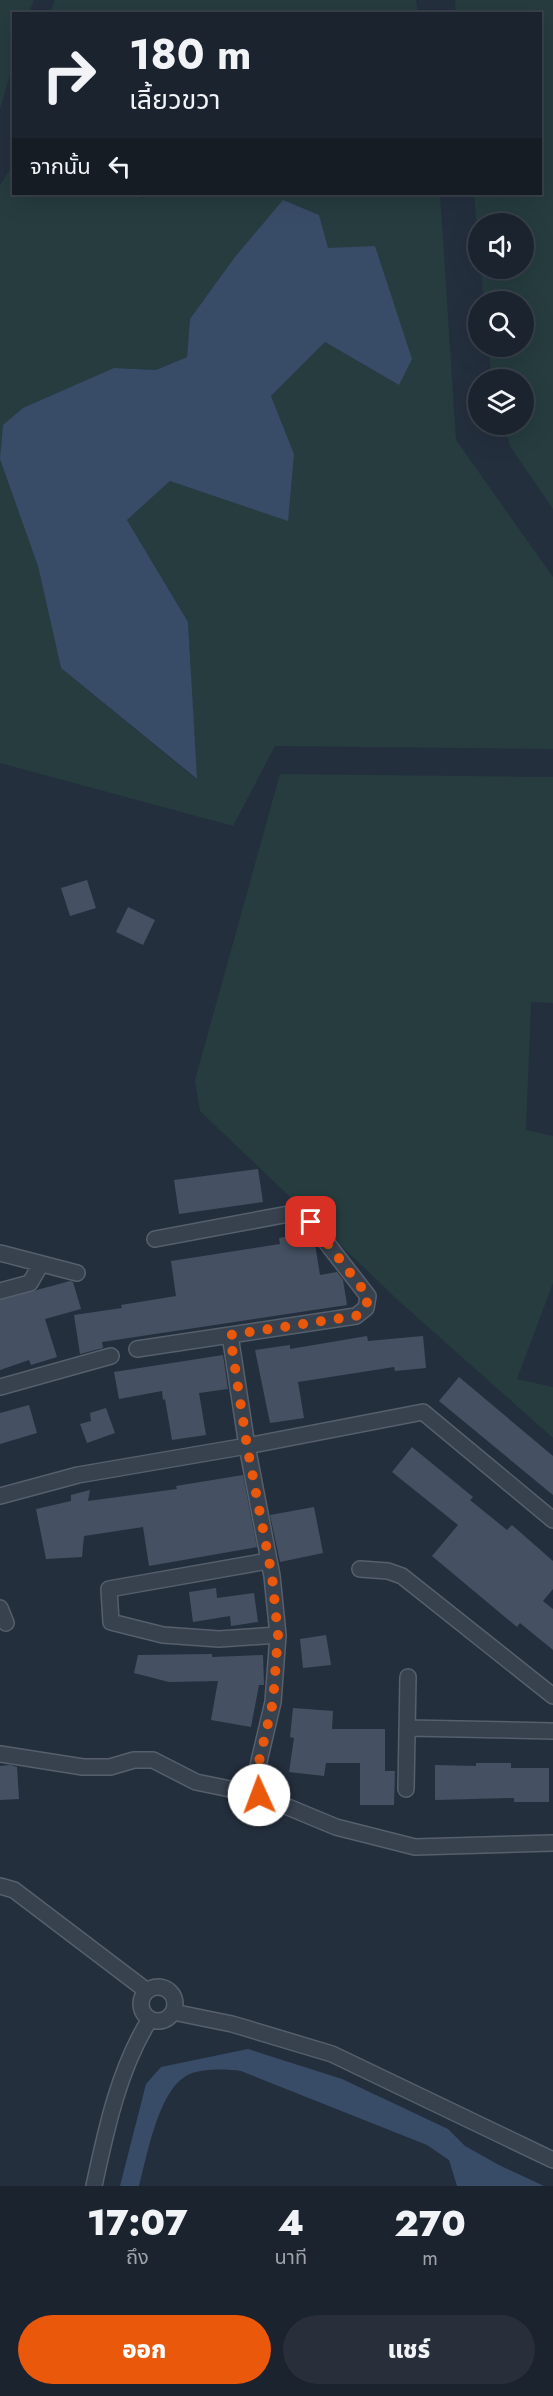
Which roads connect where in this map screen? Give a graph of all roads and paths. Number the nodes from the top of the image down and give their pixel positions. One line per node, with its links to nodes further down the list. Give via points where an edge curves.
1 (155, 1239): 6 (street, via 294,1213 305,1215 368,1296 366,1308 356,1316)
2 (0, 1253): 3 (street)
3 (41, 1264): 4 (street); 5 (street, via 30,1283)
4 (77, 1274)
5 (0, 1291)
6 (230, 1335): 7 (street); 10 (street)
7 (137, 1349)
8 (111, 1356): 9 (street)
9 (0, 1387)
10 (247, 1446): 11 (street, via 78,1475); 12 (street, via 423,1412); 13 (street)
11 (0, 1496)
12 (553, 1520)
13 (268, 1561): 17 (street); 17 (street, via 109,1589 111,1622 174,1636 219,1639)
14 (360, 1569): 19 (street, via 388,1571 416,1585)
15 (0, 1608): 16 (street)
16 (6, 1623)
17 (278, 1635): 24 (street, via 273,1702 257,1770)
18 (408, 1677): 20 (street)
19 (553, 1696)
20 (409, 1728): 21 (street); 23 (street)
21 (553, 1731)
22 (0, 1754): 24 (street, via 83,1767 153,1760 196,1782)
23 (406, 1789)
24 (259, 1795): 25 (street, via 336,1827 415,1847)
25 (553, 1843)
26 (0, 1886): 27 (street, via 14,1890)
27 (147, 1991): 28 (street, via 166,1989 174,1999); 29 (street, via 141,2002)
28 (173, 2012): 29 (street, via 163,2020); 30 (street, via 232,2024 332,2054)
29 (150, 2019): 31 (street, via 110,2115)
30 (553, 2160)
31 (94, 2186)

